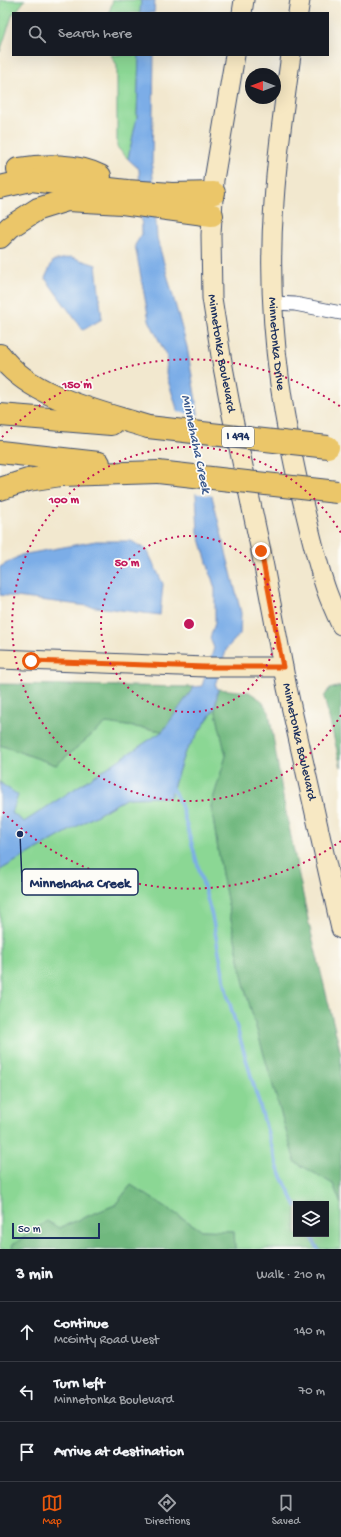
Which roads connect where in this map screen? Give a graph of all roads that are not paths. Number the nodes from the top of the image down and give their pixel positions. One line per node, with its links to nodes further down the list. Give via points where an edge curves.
1 (244, 0): 3 (main road)
2 (300, 0): 4 (main road)
3 (242, 12)
4 (298, 12)
5 (235, 56): 10 (main road, Minnetonka Boulevard)
6 (291, 56): 13 (main road, Minnetonka Drive, via 274,203)
7 (0, 174): 9 (highway, via 34,166 56,166 94,173)
8 (0, 187): 9 (highway, via 30,180)
9 (127, 190): 10 (highway, via 172,194)
10 (214, 193): 11 (main road, Minnetonka Boulevard)
11 (212, 215): 12 (highway, via 122,203 68,200 38,209 10,227); 25 (main road, Minnetonka Boulevard, via 212,298 221,356)
12 (0, 237)
13 (273, 302): 14 (street); 23 (main road, Minnetonka Drive, via 278,378 295,471 327,592)
14 (341, 312)
15 (0, 355): 17 (highway, via 8,366 38,388 61,399)
16 (0, 415): 17 (highway, I 494)
17 (148, 427): 18 (highway, I 494, bridge)
18 (335, 448)
19 (0, 452): 20 (highway, via 88,461)
20 (158, 472): 21 (highway, via 61,475 28,480); 22 (highway, bridge)
21 (0, 489)
22 (339, 493)
23 (341, 625)
24 (0, 659): 25 (main road, via 205,667)
25 (283, 667): 26 (main road, Minnetonka Boulevard)
26 (341, 929)

